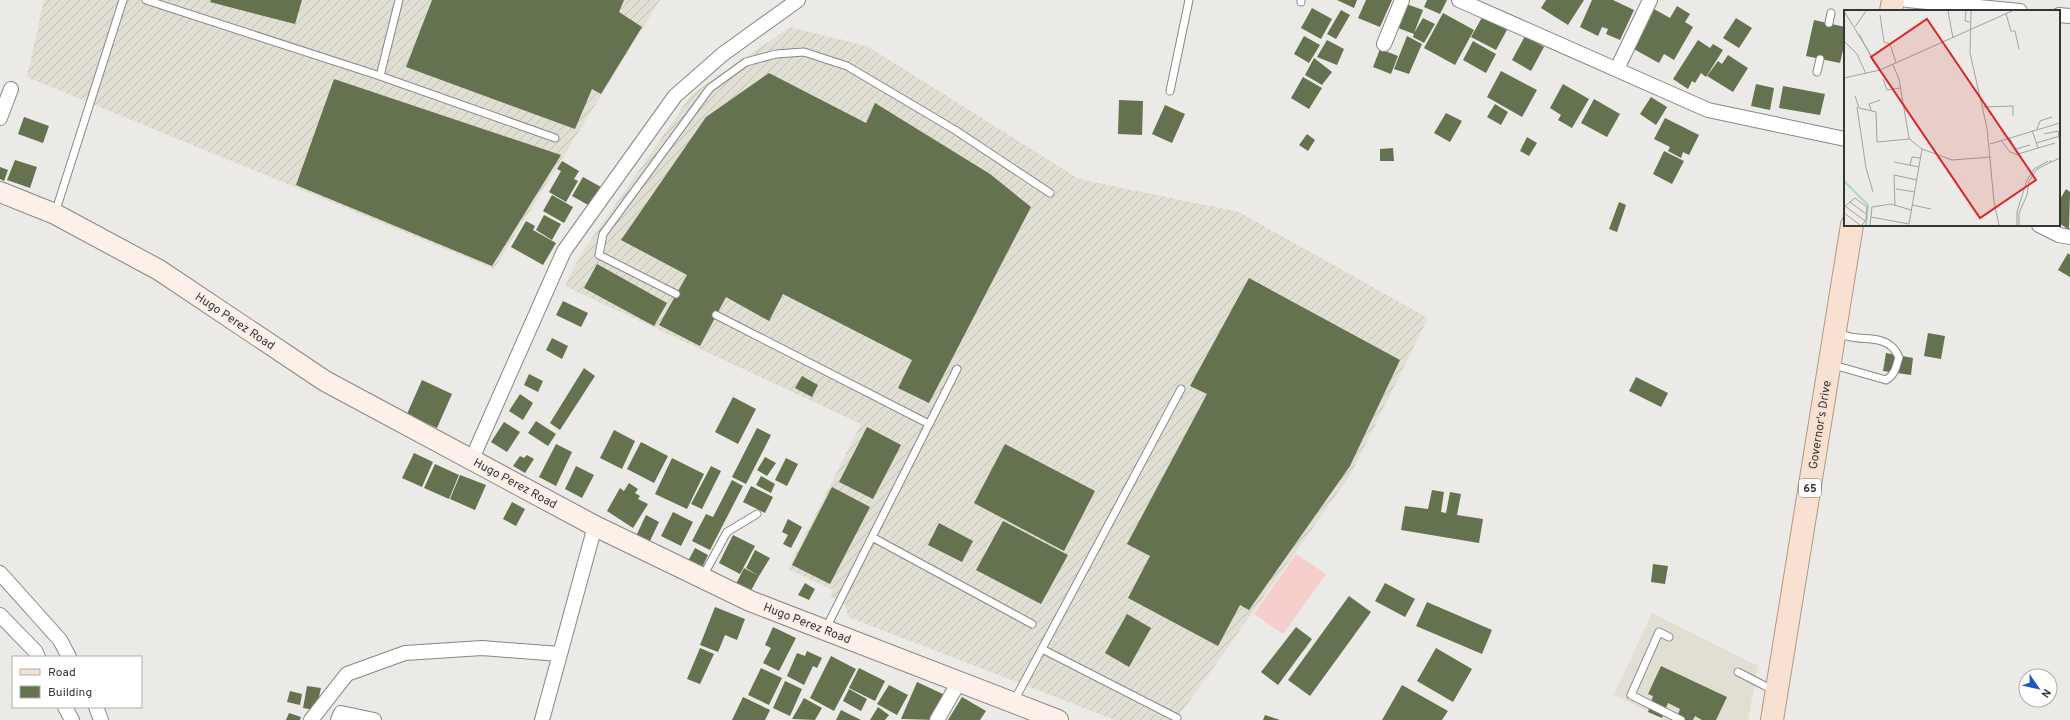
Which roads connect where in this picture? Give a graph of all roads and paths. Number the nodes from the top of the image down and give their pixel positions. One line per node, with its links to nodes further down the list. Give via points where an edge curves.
1 (123, 0): 30 (lane)
2 (146, 0): 22 (lane)
3 (399, 0): 22 (lane)
4 (798, 0): 41 (street, via 723,54 675,96 564,251)
5 (1189, 0): 24 (lane)
6 (1402, 0): 18 (street)
7 (1459, 0): 20 (street)
8 (1650, 0): 20 (street)
9 (1893, 0): 12 (main road)
10 (1907, 0): 11 (street)
11 (1954, 2): 13 (street)
12 (1891, 10)
13 (2013, 10)
14 (1831, 13): 17 (lane)
15 (2060, 15): 16 (street)
16 (2070, 16)
17 (1829, 24)
18 (1384, 44)
19 (1820, 59): 21 (lane)
20 (1617, 69): 27 (street, via 1708,110)
21 (1817, 72)
22 (380, 76): 26 (lane)
23 (11, 89): 25 (street)
24 (1170, 91)
25 (0, 118)
26 (555, 138)
27 (1844, 139)
28 (0, 192): 30 (street, Hugo Perez Road)
29 (1050, 193): 34 (lane, via 955,130 847,66 804,52 776,54 746,62 710,88 603,234 599,255)
30 (55, 214): 41 (street, Hugo Perez Road, via 159,270 325,382)
31 (1852, 226): 36 (main road, Governor's Drive / 65)
32 (2041, 226): 33 (street, via 2059,235)
33 (2070, 237)
34 (676, 294)
35 (716, 315): 40 (lane)
36 (1836, 321): 37 (main road, Governor's Drive / 65); 37 (lane, via 1838,332 1844,337 1876,340 1888,344 1899,357 1892,377 1886,380 1837,366)
37 (1829, 368): 57 (main road, Governor's Drive / 65)
38 (957, 369): 40 (lane)
39 (1181, 389): 51 (lane)
40 (929, 424): 44 (lane)
41 (471, 461): 43 (street, Hugo Perez Road)
42 (758, 514): 46 (lane, via 727,532)
43 (595, 526): 46 (street, Hugo Perez Road); 52 (street)
44 (872, 537): 48 (lane); 49 (lane)
45 (0, 573): 54 (street, via 60,640)
46 (702, 578): 49 (street, Hugo Perez Road, via 750,602)
47 (0, 615): 53 (street)
48 (1032, 624)
49 (825, 630): 56 (street, Hugo Perez Road)
50 (1669, 637): 70 (lane, via 1659,632 1631,695)
51 (1042, 648): 58 (lane); 61 (lane)
52 (560, 654): 64 (street, via 482,648 405,653 347,674); 67 (street)
53 (37, 656)
54 (68, 656)
55 (1738, 672): 57 (lane)
56 (959, 682): 58 (street, Hugo Perez Road); 68 (street)
57 (1777, 692): 71 (main road, Governor's Drive / 65)
58 (1013, 703): 69 (street, Hugo Perez Road)
59 (66, 708): 62 (street)
60 (96, 708): 63 (street)
61 (1177, 718)
62 (72, 720)
63 (101, 720)
64 (311, 720)
65 (338, 720): 66 (street, via 341,713)
66 (374, 720)
67 (542, 720)
68 (937, 720)
69 (1058, 720)
70 (1681, 720)
71 (1772, 720)

